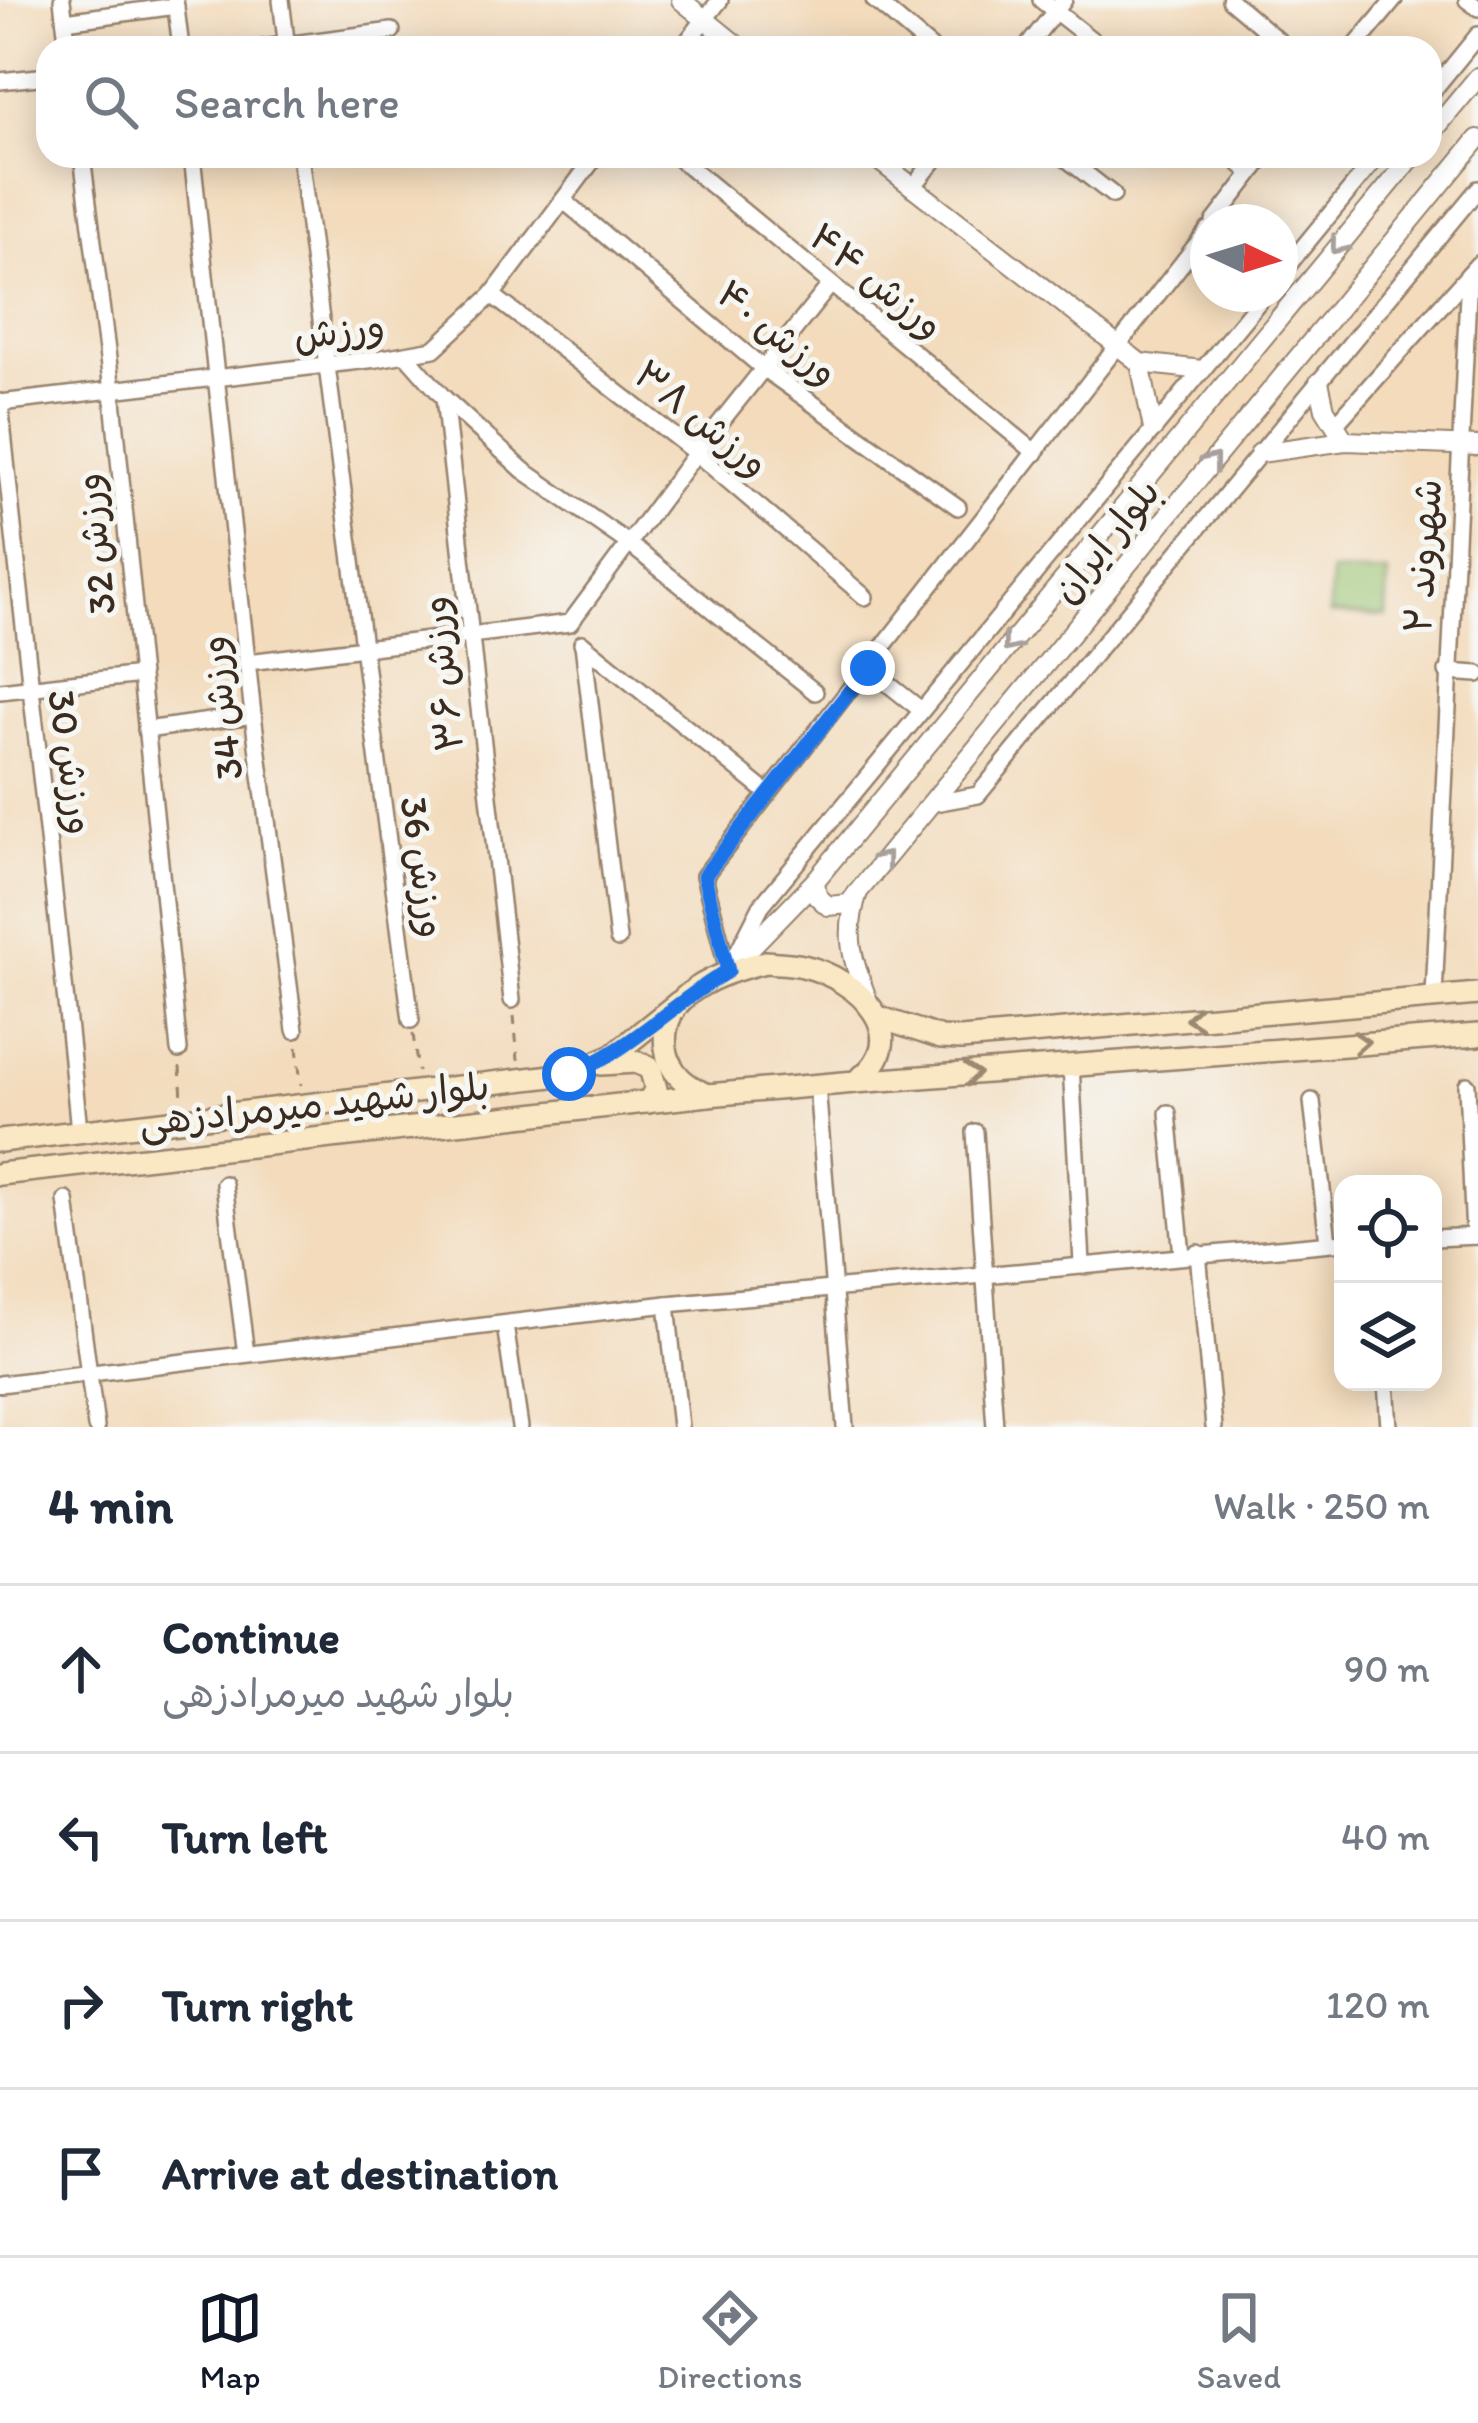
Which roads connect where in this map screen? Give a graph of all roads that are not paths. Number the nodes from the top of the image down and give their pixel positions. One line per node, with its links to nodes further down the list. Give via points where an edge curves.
1 (62, 0): 14 (street)
2 (281, 0): 19 (street)
3 (681, 0): 13 (street)
4 (720, 0): 13 (street)
5 (874, 0): 23 (street)
6 (1041, 0): 11 (street)
7 (1230, 0): 26 (street)
8 (1394, 0): 27 (street)
9 (1467, 0): 12 (street)
10 (176, 3): 14 (street); 18 (street)
11 (1060, 6): 24 (street); 25 (street)
12 (1478, 8)
13 (705, 20): 21 (street); 22 (street)
14 (64, 22): 17 (street)
15 (392, 32): 20 (street)
16 (1478, 35): 30 (street)
17 (66, 36)
18 (180, 36)
19 (285, 36)
20 (364, 36)
21 (692, 36)
22 (725, 36)
23 (917, 36)
24 (1036, 36)
25 (1090, 36)
26 (1273, 36)
27 (1364, 36)
28 (36, 77): 31 (street)
29 (1478, 77): 32 (street)
30 (1442, 79)
31 (0, 81)
32 (1442, 120)
33 (1478, 139): 52 (street, بلوار ایران)
34 (84, 168): 68 (street, ورزش 32)
35 (193, 168): 66 (street, ورزش 34)
36 (301, 168): 63 (street, ورزش 36)
37 (587, 168): 50 (street, ورزش)
38 (690, 168): 57 (street, ورزش ۴۴)
39 (888, 168): 47 (street)
40 (928, 168): 47 (street)
41 (1078, 168): 49 (street)
42 (1245, 168): 46 (street)
43 (1255, 168): 46 (street)
44 (1368, 168): 53 (street)
45 (1403, 168): 97 (street, بلوار ایران, one-way to 97)
46 (1251, 173): 51 (street)
47 (912, 188): 60 (street)
48 (1478, 189): 55 (street)
49 (1113, 195)
50 (563, 200): 58 (street, ورزش); 64 (street, ورزش ۴۰)
51 (1228, 204)
52 (1395, 240): 55 (street); 96 (street, بلوار ایران, one-way to 52)
53 (1298, 253)
54 (1190, 254): 60 (street)
55 (1420, 260): 67 (street)
56 (1474, 269): 72 (street); 73 (street, شهروند ۲)
57 (830, 285): 64 (street); 75 (street, ورزش ۴۴)
58 (493, 295): 61 (street, ورزش, via 434,349); 74 (street, ورزش ۳۸)
59 (1249, 312): 65 (street)
60 (1119, 347): 62 (street); 75 (street)
61 (406, 356): 63 (street, ورزش); 69 (street)
62 (1140, 363): 65 (street); 71 (street)
63 (325, 365): 66 (street, ورزش); 83 (street, ورزش 36)
64 (763, 368): 74 (street); 77 (street, ورزش ۴۰)
65 (1202, 370): 71 (street)
66 (216, 378): 68 (street, ورزش); 84 (street, ورزش 34)
67 (1319, 382): 72 (street); 76 (street)
68 (112, 390): 70 (street, ورزش); 87 (street, ورزش 32)
69 (445, 398): 78 (street, via 523,470); 81 (street, ورزش ۳۶)
70 (0, 402): 89 (street, ورزش 30)
71 (1154, 429): 92 (street)
72 (1340, 433): 73 (street); 76 (street)
73 (1471, 446): 86 (street, شهروند ۲)
74 (696, 453): 78 (street); 79 (street, ورزش ۳۸)
75 (1036, 453): 85 (street)
76 (1260, 453): 96 (street, via 978,795)
77 (958, 507)
78 (628, 543): 80 (street); 91 (street)
79 (865, 597)
80 (570, 622): 81 (street); 82 (street)
81 (470, 635): 83 (street); 103 (street, ورزش ۳۶)
82 (583, 644): 95 (street); 99 (street)
83 (362, 651): 84 (street); 106 (street, ورزش 36)
84 (248, 662): 93 (street, ورزش 34)
85 (868, 668): 92 (street); 95 (street)
86 (1447, 672): 88 (street); 102 (street, شهروند ۲)
87 (141, 674): 89 (street); 94 (street, ورزش 32)
88 (1478, 674)
89 (28, 688): 90 (street); 119 (street, ورزش 30)
90 (0, 691)
91 (814, 692)
92 (921, 710): 100 (street, via 760,906)
93 (253, 715): 94 (street); 107 (street, ورزش 34)
94 (146, 730): 109 (street, ورزش 32)
95 (766, 792): 100 (street, via 704,876)
96 (929, 805): 98 (street, بلوار ایران, one-way to 96)
97 (814, 881): 98 (street, via 828,906 849,904); 100 (street, بلوار ایران)
98 (858, 892): 105 (street, via 849,951)
99 (618, 939)
100 (728, 971): 104 (main road); 105 (main road, via 765,962 804,966 839,980)
101 (1478, 994): 102 (main road)
102 (1434, 996): 105 (main road, one-way to 105, via 961,1039)
103 (512, 1000)
104 (679, 1002): 110 (main road, بلوار شهید میرمرادزهی); 115 (main road, via 664,1038 667,1057 676,1075)
105 (874, 1010): 112 (main road, via 883,1047)
106 (411, 1020)
107 (295, 1030)
108 (1478, 1035): 111 (main road, one-way to 108)
109 (179, 1050)
110 (597, 1064): 117 (main road, via 650,1067 656,1089); 119 (main road, بلوار شهید میرمرادزهی, via 569,1074)
111 (1071, 1065): 112 (main road, one-way to 111); 130 (street)
112 (855, 1082): 114 (main road)
113 (1467, 1085): 126 (street)
114 (817, 1086): 115 (main road); 132 (street)
115 (709, 1096): 117 (main road, بلوار شهید میرمرادزهی)
116 (1312, 1101): 125 (street)
117 (648, 1102): 122 (main road, بلوار شهید میرمرادزهی)
118 (1168, 1113): 129 (street)
119 (80, 1131): 121 (main road, بلوار شهید میرمرادزهی)
120 (974, 1132): 131 (street)
121 (0, 1141)
122 (0, 1174)
123 (224, 1184): 135 (street)
124 (66, 1200): 136 (street)
125 (1334, 1236)
126 (1476, 1236): 127 (street)
127 (1442, 1238)
128 (1334, 1242): 129 (street)
129 (1190, 1254): 130 (street); 144 (street)
130 (1082, 1263): 131 (street)
131 (982, 1274): 132 (street); 143 (street)
132 (835, 1288): 133 (street); 142 (street)
133 (667, 1304): 134 (street); 141 (street)
134 (506, 1324): 135 (street); 140 (street)
135 (246, 1354): 136 (street)
136 (90, 1372): 137 (street); 139 (street)
137 (0, 1384)
138 (1387, 1391): 145 (street)
139 (96, 1427)
140 (520, 1427)
141 (680, 1427)
142 (844, 1427)
143 (995, 1427)
144 (1214, 1427)
145 (1389, 1427)

